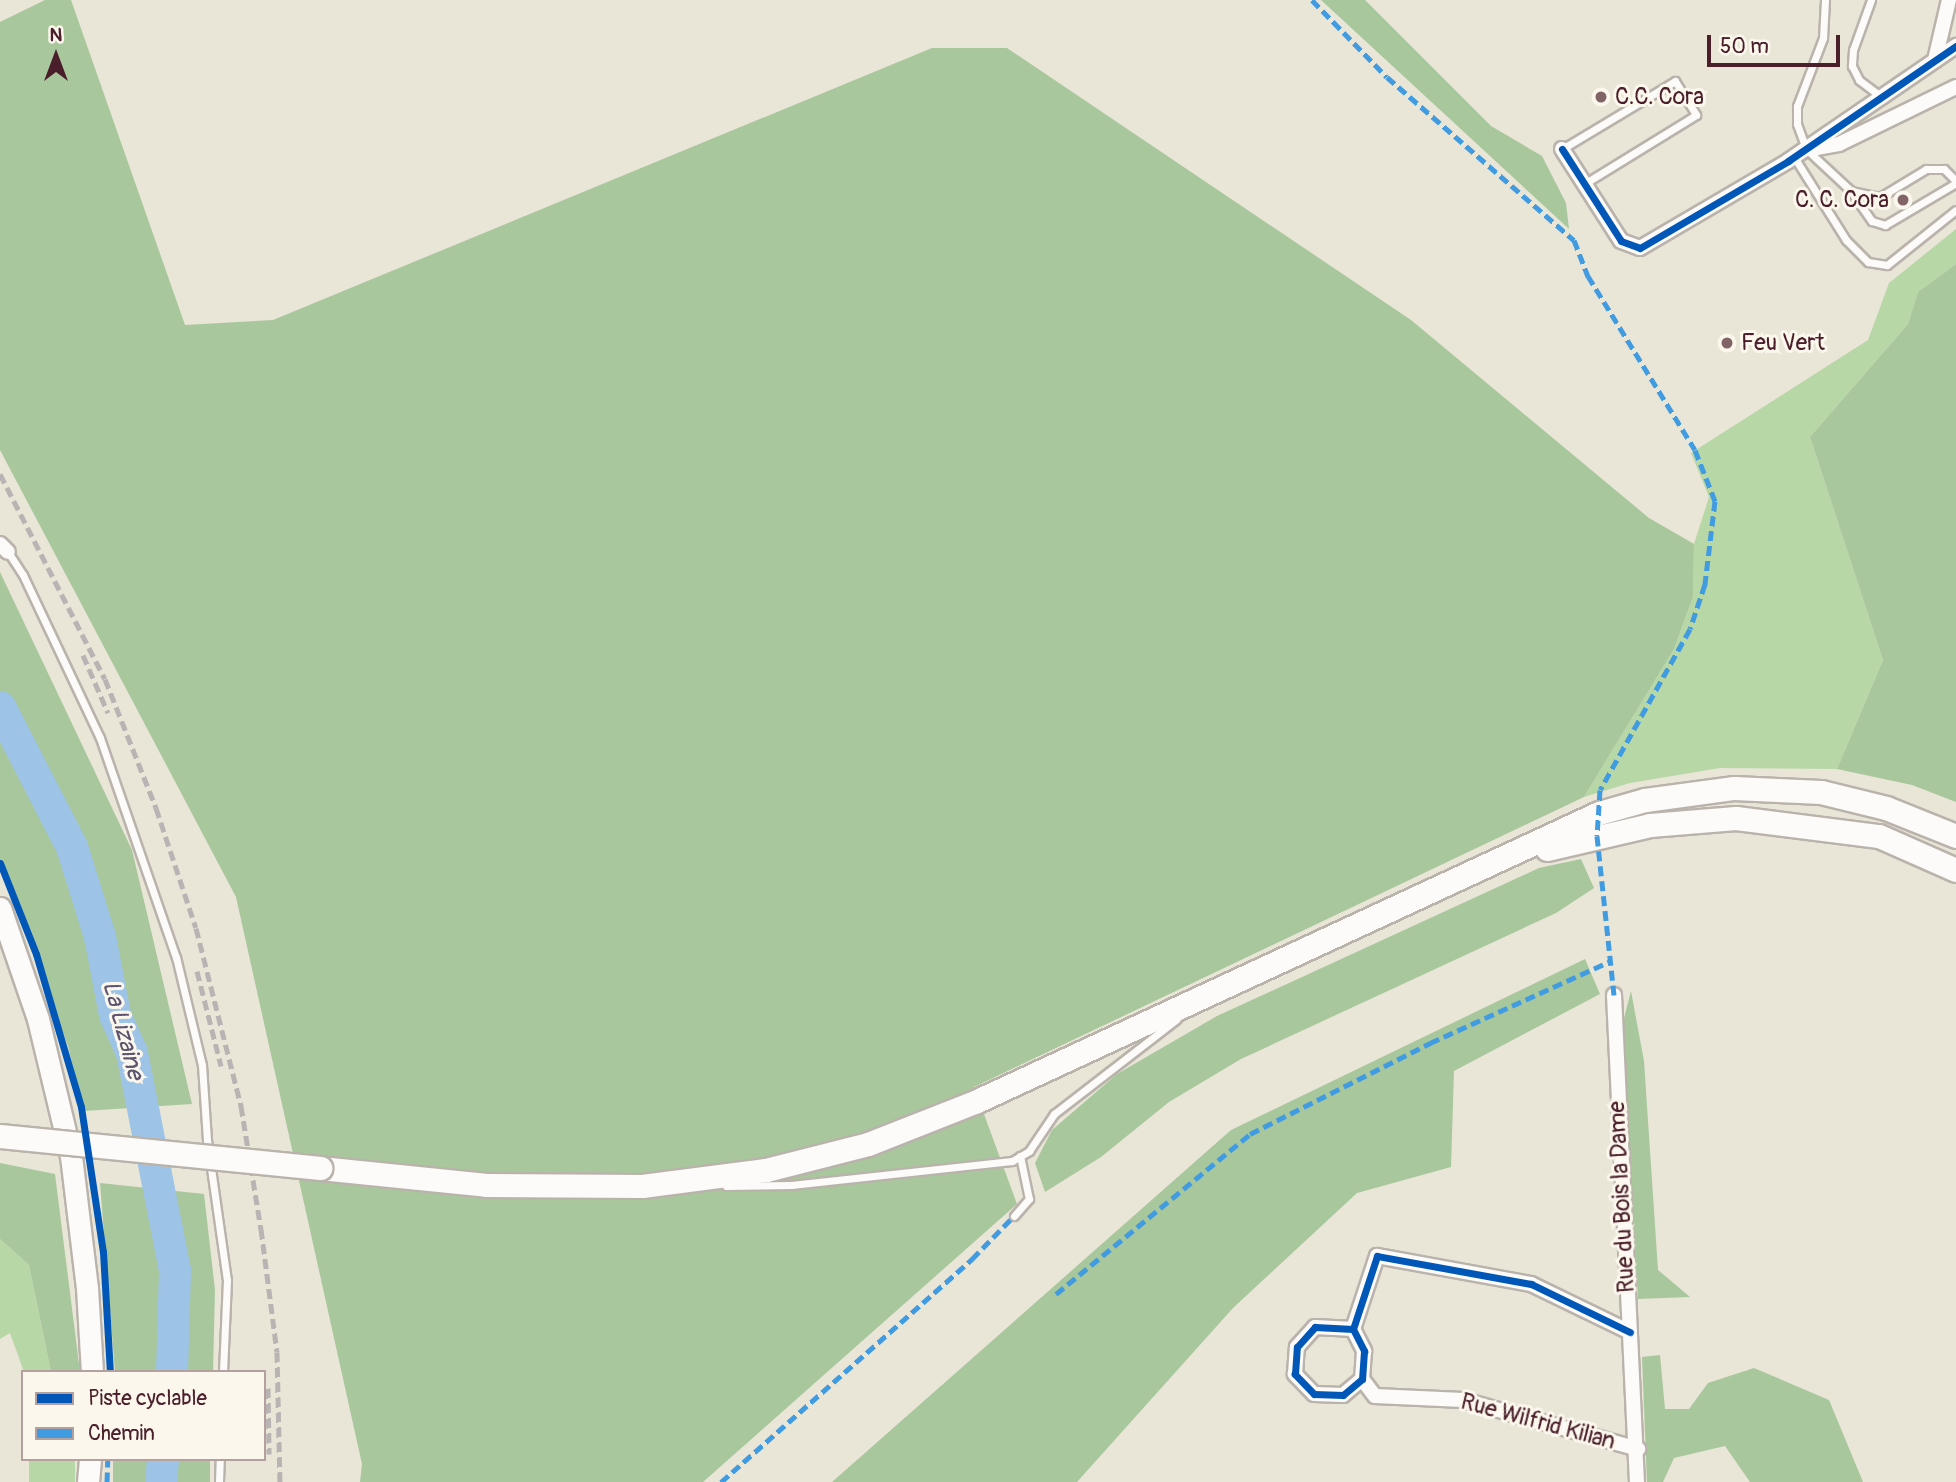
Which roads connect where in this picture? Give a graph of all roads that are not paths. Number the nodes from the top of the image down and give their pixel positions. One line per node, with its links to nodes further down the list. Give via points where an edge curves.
1 (1825, 0): 9 (lane, via 1823,38 1797,106)
2 (1871, 0): 7 (lane, via 1852,66 1859,80)
3 (1949, 0): 5 (street)
4 (1956, 46): 5 (street)
5 (1935, 60): 7 (street)
6 (1956, 87): 9 (street, via 1839,144)
7 (1880, 96): 9 (street)
8 (1562, 149): 11 (street); 11 (lane, via 1675,81 1696,115)
9 (1800, 153): 11 (street, via 1640,248 1621,241); 12 (lane); 13 (lane, via 1846,240 1868,262 1887,265)
10 (1956, 181): 12 (lane, via 1944,169 1926,169 1880,197); 12 (lane, via 1885,225 1872,221)
11 (1584, 184)
12 (1850, 190)
13 (1956, 210)
14 (4, 548): 28 (lane, via 23,575 100,738 176,957 202,1065 207,1140 227,1280)
15 (1956, 836): 17 (main road, via 1886,808 1821,792 1734,788 1645,800 1599,813)
16 (1956, 870): 17 (main road, via 1879,836 1736,818 1597,835)
17 (1461, 877): 19 (main road)
18 (0, 908): 27 (main road, via 38,1019 71,1156)
19 (1213, 993): 22 (lane, via 1054,1114 1029,1151); 23 (main road, via 977,1101 868,1144 766,1170)
20 (1614, 995): 26 (street, Rue du Bois la Dame)
21 (0, 1136): 23 (main road, bridge, via 486,1185)
22 (1020, 1156): 23 (lane, via 1012,1161 791,1185); 24 (lane, via 1029,1199)
23 (642, 1186)
24 (1014, 1216)
25 (1353, 1329): 26 (street, via 1377,1256 1531,1284); 29 (street, via 1364,1351); 29 (street, via 1315,1327 1297,1347 1295,1374 1314,1394 1343,1395)
26 (1630, 1332): 30 (street, Rue du Bois la Dame)
27 (92, 1370)
28 (223, 1370)
29 (1362, 1379): 30 (street, Rue Wilfrid Kilian, via 1375,1396 1463,1400)
30 (1638, 1449): 35 (street, Rue du Bois la Dame)
31 (90, 1461): 33 (main road)
32 (220, 1461): 34 (lane)
33 (88, 1482)
34 (219, 1482)
35 (1637, 1482)

